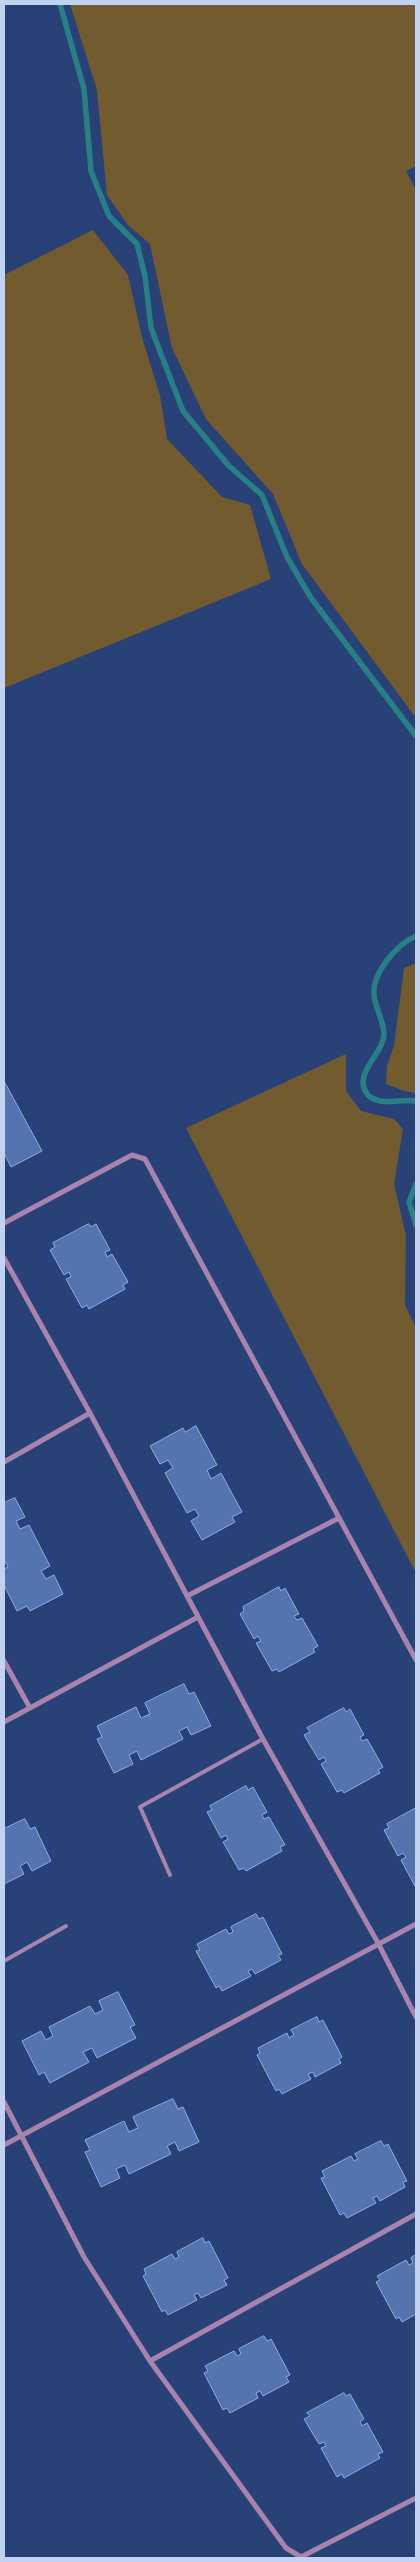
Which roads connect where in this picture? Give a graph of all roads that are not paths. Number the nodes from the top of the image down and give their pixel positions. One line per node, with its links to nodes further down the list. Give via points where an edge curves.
1 (4, 1223): 5 (street, via 132,1155 145,1159)
2 (4, 1258): 3 (street)
3 (90, 1413): 4 (street); 6 (street)
4 (4, 1462)
5 (338, 1518): 6 (street); 8 (street)
6 (189, 1595): 7 (street)
7 (198, 1617): 10 (street); 12 (street)
8 (416, 1660)
9 (4, 1662): 10 (street)
10 (30, 1708): 11 (street)
11 (4, 1722)
12 (263, 1739): 13 (lane, via 140,1807); 16 (street)
13 (170, 1875)
14 (416, 1924): 16 (street)
15 (66, 1926): 17 (lane)
16 (378, 1943): 18 (street); 20 (street)
17 (4, 1962)
18 (416, 2017)
19 (4, 2102): 20 (street)
20 (20, 2135): 21 (street); 23 (street, via 84,2257)
21 (4, 2144)
22 (416, 2214): 23 (street)
23 (150, 2362): 24 (street, via 286,2548 300,2557)
24 (416, 2498)

